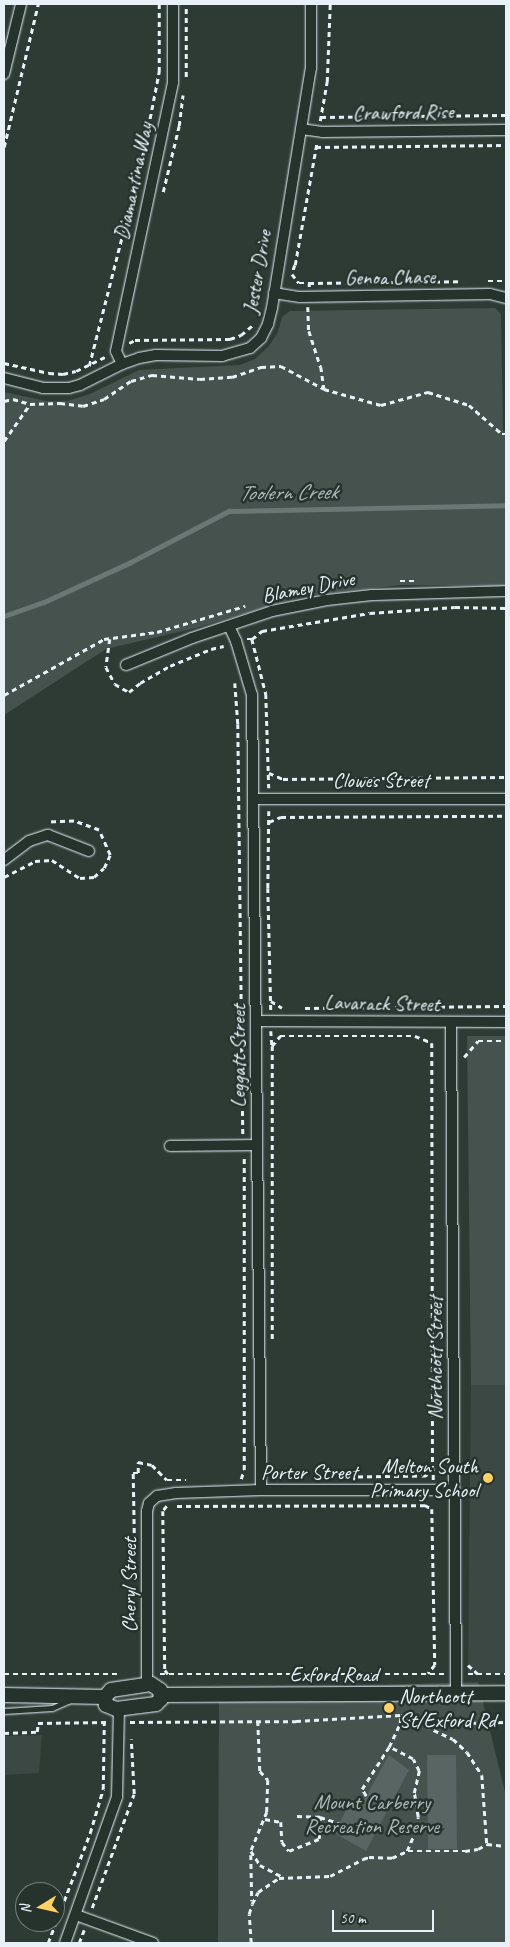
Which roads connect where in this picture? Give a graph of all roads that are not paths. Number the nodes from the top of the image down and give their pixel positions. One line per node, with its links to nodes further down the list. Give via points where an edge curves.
1 (21, 4): 4 (street)
2 (173, 4): 9 (street, Diamantina Way, via 173,82 116,351)
3 (312, 4): 5 (street, Jester Drive, via 311,68)
4 (4, 74)
5 (301, 129): 6 (street, Crawford Rise, via 322,132); 7 (street, Jester Drive)
6 (506, 130)
7 (274, 293): 8 (street, Genoa Chase, via 308,297 490,294); 9 (street, Jester Drive, via 268,324 261,338 250,348 222,356 156,355)
8 (506, 298)
9 (122, 364): 10 (street, Jester Drive, via 69,388 43,388)
10 (4, 378)
11 (506, 591): 12 (street, Blamey Drive, via 372,594 272,611)
12 (229, 626): 13 (street, Blamey Drive); 14 (street, Leggatt Street, via 252,695)
13 (126, 665)
14 (255, 799): 15 (street, Clowes Street); 18 (street, Leggatt Street)
15 (506, 799)
16 (89, 850): 17 (street, via 48,835 29,841)
17 (4, 860)
18 (256, 1020): 20 (street, Lavarack Street); 21 (street, Leggatt Street)
19 (506, 1022): 20 (street, Lavarack Street)
20 (451, 1023): 24 (street, Northcott Street)
21 (256, 1145): 22 (street); 23 (street, Leggatt Street)
22 (170, 1146)
23 (261, 1490): 24 (street, Porter Street); 25 (street, Porter Street)
24 (455, 1490): 27 (street, Northcott Street)
25 (164, 1494): 26 (street, Cheryl Street, via 152,1498 148,1511)
26 (147, 1679): 30 (street, via 158,1687); 32 (street, via 112,1690)
27 (456, 1693): 28 (street, Exford Road); 30 (street, Exford Road)
28 (506, 1693)
29 (4, 1695): 31 (street)
30 (162, 1695): 34 (street, Exford Road, via 156,1704)
31 (79, 1696): 32 (street); 33 (lane, via 52,1708)
32 (105, 1697): 34 (street, via 108,1708)
33 (4, 1711)
34 (119, 1716): 35 (street, via 117,1797)
35 (76, 1915): 36 (street); 37 (street)
36 (65, 1943)
37 (152, 1943)

